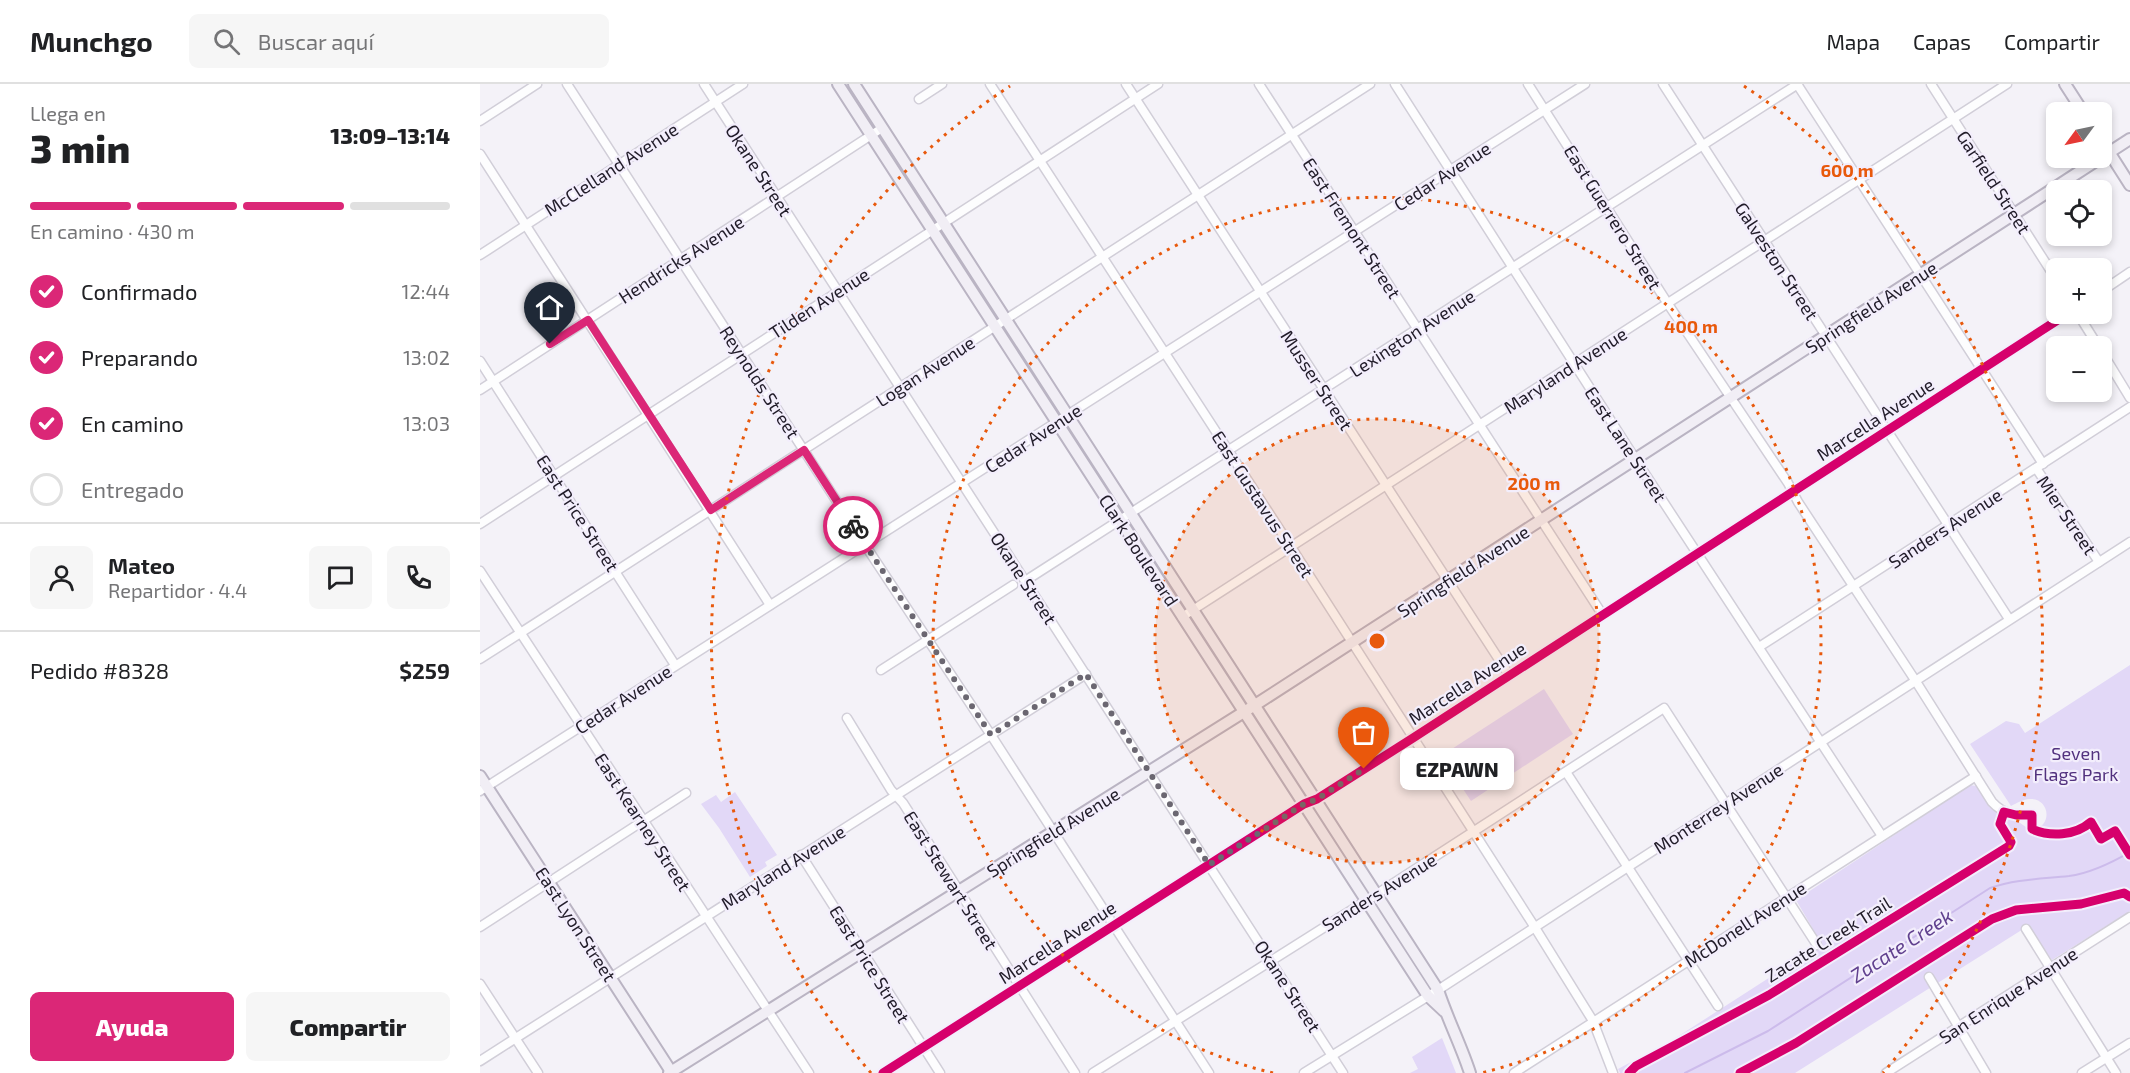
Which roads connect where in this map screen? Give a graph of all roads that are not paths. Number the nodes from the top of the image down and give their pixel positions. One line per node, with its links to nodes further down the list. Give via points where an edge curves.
1 (537, 84): 27 (street)
2 (567, 84): 37 (street, Reynolds Street)
3 (704, 84): 23 (street, Okane Street)
4 (743, 84): 23 (street, McClelland Avenue)
5 (838, 84): 30 (main road, Clark Boulevard)
6 (854, 84): 28 (main road, Clark Boulevard)
7 (942, 84): 21 (street)
8 (990, 84): 36 (street, East Gustavus Street)
9 (1126, 84): 22 (street, Musser Street)
10 (1158, 84): 22 (street, Tilden Avenue)
11 (1259, 84): 29 (street, East Fremont Street)
12 (1370, 84): 29 (street, Logan Avenue)
13 (1395, 84): 39 (street, East Lane Street)
14 (1528, 84): 25 (street, East Guerrero Street)
15 (1585, 84): 25 (street, Cedar Avenue)
16 (1663, 84): 32 (street, Galveston Street)
17 (1798, 84): 32 (street, Lexington Avenue); 40 (street, Mier Street)
18 (1931, 84): 26 (street, Garfield Street)
19 (2007, 84): 26 (street, Maryland Avenue)
20 (2065, 84): 24 (main road)
21 (919, 99)
22 (1135, 99): 36 (street, Tilden Avenue); 42 (street, Musser Street)
23 (715, 102): 37 (street, McClelland Avenue); 43 (street, Okane Street)
24 (2077, 102)
25 (1545, 110): 39 (street, Cedar Avenue); 44 (street, East Guerrero Street)
26 (1954, 119): 40 (street, Maryland Avenue); 45 (street, Garfield Street)
27 (480, 121)
28 (882, 128): 30 (street, Hendricks Avenue); 46 (main road, Clark Boulevard)
29 (1292, 135): 42 (street, Logan Avenue); 49 (street, East Fremont Street)
30 (871, 136): 43 (street, Hendricks Avenue); 48 (main road, Clark Boulevard)
31 (2130, 139): 33 (main road, Springfield Avenue)
32 (1702, 146): 44 (street, Lexington Avenue); 50 (street, Galveston Street)
33 (2112, 151)
34 (480, 154): 47 (street)
35 (2112, 157): 41 (main road)
36 (1039, 160): 46 (street, Tilden Avenue); 52 (street, East Gustavus Street)
37 (619, 165): 47 (street, McClelland Avenue); 53 (street, Reynolds Street)
38 (2086, 168): 45 (main road, Springfield Avenue)
39 (1450, 171): 49 (street, Cedar Avenue); 55 (street, East Lane Street)
40 (1860, 180): 50 (street, Maryland Avenue); 57 (street, Mier Street)
41 (2130, 184)
42 (1198, 195): 52 (street, Logan Avenue); 60 (street, Musser Street)
43 (777, 197): 53 (street, Hendricks Avenue); 59 (street, Okane Street)
44 (1607, 207): 55 (street, Lexington Avenue); 61 (street, East Guerrero Street)
45 (2015, 214): 54 (street, Garfield Street); 57 (main road, Springfield Avenue)
46 (943, 222): 48 (street, Tilden Avenue); 62 (main road, Clark Boulevard)
47 (526, 225): 51 (street, McClelland Avenue); 63 (street)
48 (932, 230): 59 (street, Tilden Avenue); 65 (main road, Clark Boulevard)
49 (1355, 232): 60 (street, Cedar Avenue); 66 (street, East Fremont Street)
50 (1764, 242): 61 (street, Maryland Avenue); 67 (street, Galveston Street)
51 (480, 255)
52 (1102, 257): 62 (street, Logan Avenue); 68 (street, East Gustavus Street)
53 (681, 259): 63 (street, Hendricks Avenue); 69 (street, Reynolds Street)
54 (2046, 263)
55 (1513, 268): 66 (street, Lexington Avenue); 71 (street, East Lane Street)
56 (2130, 272): 58 (street)
57 (1921, 275): 67 (main road, Springfield Avenue); 73 (street, Mier Street)
58 (2112, 284)
59 (837, 291): 69 (street, Tilden Avenue); 75 (street, Okane Street)
60 (1261, 292): 68 (street, Cedar Avenue); 76 (street, Musser Street)
61 (1668, 304): 71 (street, Maryland Avenue); 78 (street, East Guerrero Street)
62 (1005, 319): 65 (street, Logan Avenue); 82 (main road, Clark Boulevard)
63 (588, 320): 74 (street, Hendricks Avenue); 81 (street)
64 (2052, 324): 73 (street, Marcella Avenue)
65 (994, 326): 75 (street, Logan Avenue); 83 (main road, Clark Boulevard)
66 (1418, 329): 76 (street, Lexington Avenue); 84 (street, East Fremont Street)
67 (1826, 336): 78 (main road, Springfield Avenue); 85 (street, Galveston Street)
68 (1165, 353): 82 (street, Cedar Avenue); 87 (street, East Gustavus Street)
69 (741, 354): 81 (street, Tilden Avenue); 86 (street, Reynolds Street)
70 (480, 362): 74 (street, East Price Street)
71 (1574, 364): 84 (street, Maryland Avenue); 88 (street, East Lane Street)
72 (2112, 368): 79 (street)
73 (1982, 369): 85 (street, Marcella Avenue); 89 (street, Mier Street)
74 (493, 381): 77 (street, Hendricks Avenue); 90 (street, East Price Street)
75 (900, 388): 86 (street, Logan Avenue); 91 (street, Okane Street)
76 (1324, 389): 87 (street, Lexington Avenue); 92 (street, Musser Street)
77 (480, 390)
78 (1731, 397): 88 (main road, Springfield Avenue); 93 (street, East Guerrero Street)
79 (2130, 398)
80 (2130, 407): 89 (street, Sanders Avenue)
81 (648, 414): 90 (street, Tilden Avenue); 94 (street)
82 (1068, 415): 83 (street, Cedar Avenue); 95 (main road, Clark Boulevard)
83 (1057, 422): 91 (street, Cedar Avenue); 96 (main road, Clark Boulevard)
84 (1480, 425): 92 (street, Maryland Avenue); 97 (street, East Fremont Street)
85 (1888, 430): 93 (street, Marcella Avenue); 99 (street, Galveston Street)
86 (804, 450): 94 (street, Logan Avenue); 101 (street, Reynolds Street)
87 (1228, 450): 95 (street, Lexington Avenue); 102 (street, East Gustavus Street)
88 (1636, 460): 97 (main road, Springfield Avenue); 103 (street, East Lane Street)
89 (2040, 466): 99 (street, Sanders Avenue); 104 (street, Mier Street)
90 (554, 476): 98 (street, Tilden Avenue); 106 (street, East Price Street)
91 (962, 483): 101 (street, Cedar Avenue); 107 (street, Okane Street)
92 (1386, 485): 102 (street, Maryland Avenue); 108 (street, Musser Street)
93 (1793, 493): 103 (street, Marcella Avenue); 110 (street, East Guerrero Street)
94 (711, 510): 106 (street, Logan Avenue); 111 (street)
95 (1131, 512): 96 (street, Lexington Avenue); 112 (main road, Clark Boulevard)
96 (1119, 520): 107 (street, Lexington Avenue); 114 (main road, Clark Boulevard)
97 (1541, 520): 108 (main road, Springfield Avenue); 113 (street, East Fremont Street)
98 (480, 524)
99 (1949, 526): 110 (street, Sanders Avenue); 115 (street, Galveston Street)
100 (2130, 542): 104 (street, Monterrey Avenue)
101 (865, 545): 111 (street, Cedar Avenue); 117 (street, Reynolds Street)
102 (1291, 547): 112 (street, Maryland Avenue); 118 (street, East Gustavus Street)
103 (1697, 554): 113 (street, Marcella Avenue); 119 (street, East Lane Street)
104 (2099, 562): 115 (street, Monterrey Avenue)
105 (480, 571): 116 (street, East Kearney Street)
106 (615, 571): 116 (street, Logan Avenue); 121 (street, East Price Street)
107 (1025, 581): 123 (street, Okane Street)
108 (1448, 581): 118 (main road, Springfield Avenue); 124 (street, Musser Street)
109 (1013, 585): 117 (street)
110 (1854, 586): 119 (street, Sanders Avenue); 125 (street, East Guerrero Street)
111 (770, 605): 121 (street, Cedar Avenue)
112 (1194, 609): 114 (street, Maryland Avenue); 126 (main road, Clark Boulevard)
113 (1602, 614): 124 (street, Marcella Avenue)
114 (1182, 617): 127 (main road, Clark Boulevard)
115 (2009, 619): 125 (street, Monterrey Avenue)
116 (520, 633): 120 (street, Logan Avenue); 129 (street, East Kearney Street)
117 (927, 639): 122 (street); 130 (street, Reynolds Street)
118 (1352, 643): 126 (main road, Springfield Avenue); 131 (street, East Gustavus Street)
119 (1759, 647): 132 (street, East Lane Street)
120 (480, 658)
121 (675, 665): 129 (street, Cedar Avenue)
122 (881, 670)
123 (1086, 674): 130 (street, Maryland Avenue); 133 (street, Okane Street)
124 (1509, 675): 131 (street, Marcella Avenue)
125 (1915, 680): 132 (street, Monterrey Avenue); 136 (street, East Guerrero Street)
126 (1256, 705): 127 (main road, Springfield Avenue); 140 (main road, Clark Boulevard)
127 (1244, 712): 133 (main road, Springfield Avenue); 142 (main road, Clark Boulevard)
128 (847, 718): 139 (street, East Stewart Street)
129 (581, 727): 137 (street, Cedar Avenue); 144 (street, East Kearney Street)
130 (991, 735): 139 (street, Maryland Avenue); 146 (street, Reynolds Street)
131 (1413, 738): 140 (street, Marcella Avenue); 145 (street, East Gustavus Street)
132 (1821, 741): 141 (street, Monterrey Avenue); 147 (street, East Lane Street)
133 (1149, 772): 146 (main road, Springfield Avenue); 149 (street, Okane Street)
134 (1566, 772): 141 (street, Sanders Avenue, via 1664,708); 145 (street, Sanders Avenue); 150 (street)
135 (480, 776): 137 (main road, East Lyon Street)
136 (1976, 776): 143 (street, East Guerrero Street, via 1998,808 2016,815); 147 (street, McDonell Avenue)
137 (484, 789): 151 (main road, East Lyon Street)
138 (686, 793): 144 (street)
139 (896, 796): 148 (street, Maryland Avenue); 152 (street, East Stewart Street)
140 (1317, 799): 142 (street, Marcella Avenue); 153 (main road, Clark Boulevard)
141 (1725, 803): 150 (street, Monterrey Avenue); 154 (street)
142 (1304, 804): 149 (street, Marcella Avenue); 155 (main road, Clark Boulevard)
143 (2032, 815)
144 (643, 821): 151 (street); 157 (street, East Kearney Street)
145 (1473, 832): 153 (street, Sanders Avenue); 159 (street, East Gustavus Street)
146 (1052, 833): 152 (main road, Springfield Avenue); 158 (street, Reynolds Street)
147 (1882, 836): 154 (street, McDonell Avenue)
148 (801, 855): 157 (street, Maryland Avenue); 163 (street, East Price Street)
149 (1209, 865): 158 (street, Marcella Avenue); 164 (street, Okane Street)
150 (1628, 866): 159 (street, Monterrey Avenue); 165 (street)
151 (549, 882): 160 (street); 167 (main road, East Lyon Street)
152 (958, 892): 163 (main road, Springfield Avenue); 170 (street, East Stewart Street)
153 (1377, 894): 155 (street, Sanders Avenue); 171 (main road, Clark Boulevard)
154 (1786, 898): 162 (street); 165 (street, McDonell Avenue)
155 (1366, 900): 164 (street, Sanders Avenue); 172 (main road, Clark Boulevard)
156 (2130, 916): 166 (street, San Enrique Avenue)
157 (705, 917): 167 (street, Maryland Avenue); 174 (street, East Kearney Street)
158 (1113, 926): 170 (street, Marcella Avenue); 176 (street, Reynolds Street)
159 (1534, 926): 171 (street, Monterrey Avenue); 177 (street, East Gustavus Street)
160 (480, 927)
161 (2026, 928): 166 (street)
162 (1817, 945)
163 (863, 952): 174 (main road, Springfield Avenue); 181 (street, East Price Street)
164 (1271, 960): 176 (street, Sanders Avenue); 182 (street, Okane Street)
165 (1688, 961): 173 (street); 177 (street, McDonell Avenue)
166 (2050, 967): 178 (street, San Enrique Avenue); 183 (street)
167 (610, 977): 179 (street, Maryland Avenue); 185 (main road, East Lyon Street)
168 (1929, 977): 178 (street)
169 (480, 984): 179 (street)
170 (1019, 986): 181 (street, Marcella Avenue); 190 (street, East Stewart Street)
171 (1438, 990): 172 (street, Monterrey Avenue); 175 (main road, Clark Boulevard)
172 (1428, 996): 175 (main road, Clark Boulevard); 182 (street, Monterrey Avenue)
173 (1718, 1006)
174 (767, 1012): 185 (main road, Springfield Avenue); 187 (street, East Kearney Street)
175 (1445, 1012): 195 (main road, Clark Boulevard)
176 (1176, 1021): 191 (street, Sanders Avenue); 192 (street, Reynolds Street)
177 (1593, 1021): 196 (street, McDonell Avenue); 197 (street, East Gustavus Street)
178 (1958, 1026): 198 (street, San Enrique Avenue); 199 (street)
179 (515, 1038): 184 (street, Maryland Avenue); 186 (street)
180 (2130, 1043): 183 (street)
181 (923, 1047): 188 (street, Marcella Avenue); 189 (street, East Price Street)
182 (1332, 1055): 193 (street, Monterrey Avenue); 194 (street, Okane Street)
183 (2107, 1058): 200 (street); 201 (street)
184 (480, 1061)
185 (671, 1072)
186 (538, 1073)
187 (809, 1073)
188 (883, 1073)
189 (940, 1073)
190 (1075, 1073)
191 (1093, 1073)
192 (1209, 1073)
193 (1305, 1073)
194 (1343, 1073)
195 (1470, 1073)
196 (1514, 1073)
197 (1613, 1073)
198 (1886, 1073)
199 (1986, 1073)
200 (2082, 1073)
201 (2116, 1073)

